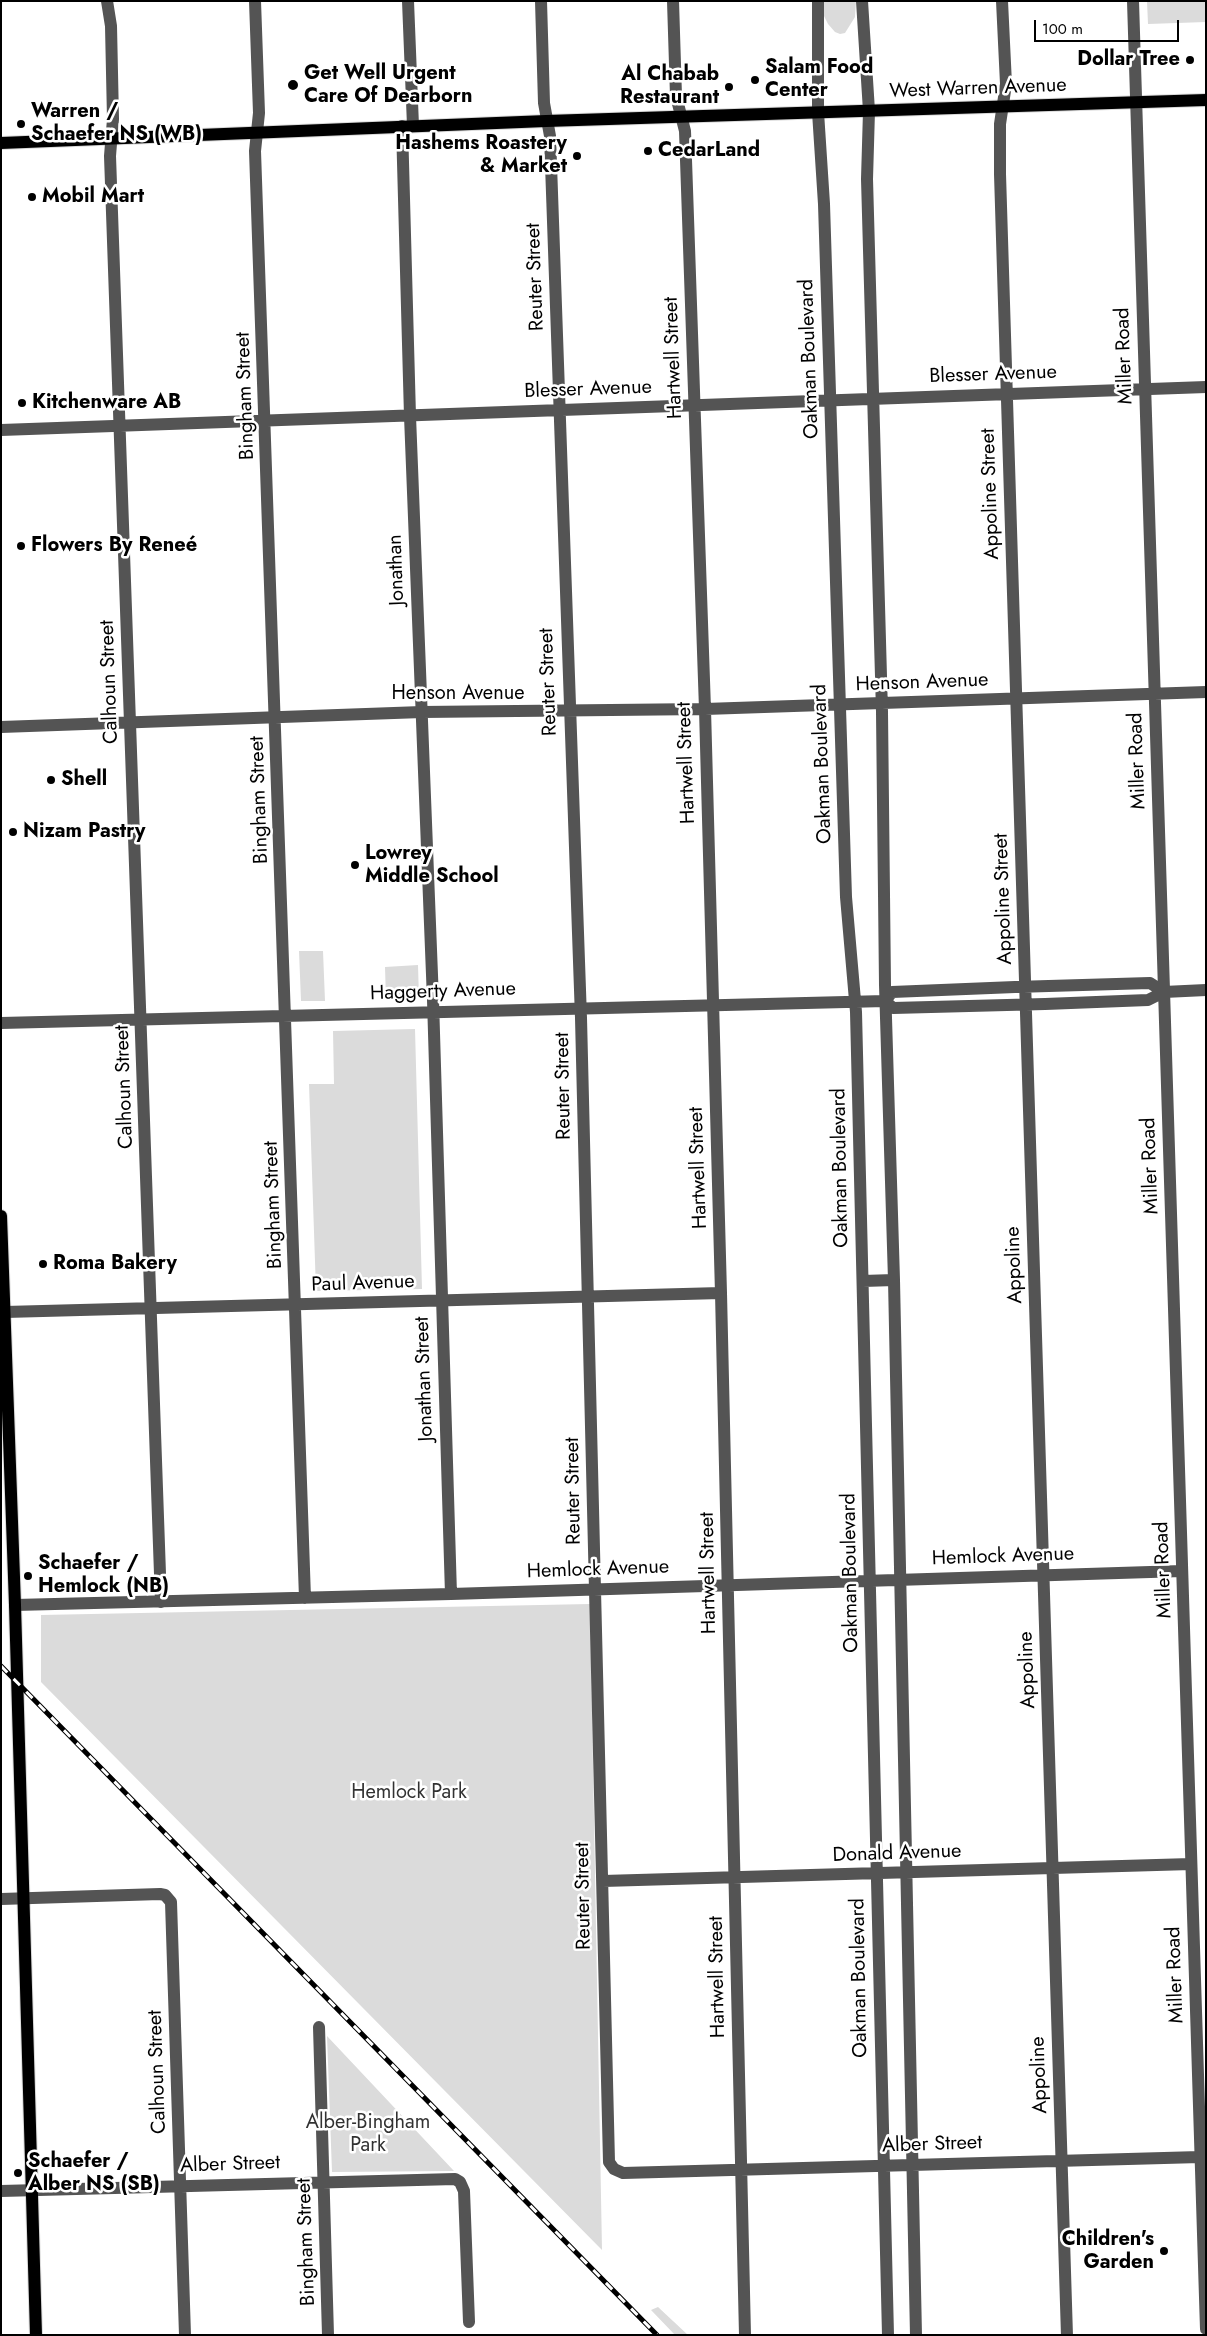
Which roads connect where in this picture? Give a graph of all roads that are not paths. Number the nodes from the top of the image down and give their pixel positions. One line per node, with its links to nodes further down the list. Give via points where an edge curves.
1 (107, 1): 19 (street, Calhoun Street, via 111,26)
2 (255, 1): 18 (street, Bingham Street)
3 (408, 1): 17 (street, Jonathan)
4 (541, 1): 16 (street, Reuter Street)
5 (674, 1): 15 (street, Hartwell Street, via 676,96)
6 (818, 1): 14 (street, Oakman Boulevard)
7 (862, 1): 13 (street)
8 (1002, 1): 12 (street, Appoline Street, via 1006,84)
9 (1133, 1): 11 (street, Miller Road)
10 (1206, 100): 11 (main road, West Warren Avenue)
11 (1136, 101): 12 (main road, West Warren Avenue); 22 (street, Miller Road)
12 (1002, 106): 13 (main road, West Warren Avenue); 23 (street, Appoline Street, via 1000,174)
13 (869, 111): 14 (main road, West Warren Avenue); 24 (street, via 867,179)
14 (818, 112): 15 (main road, West Warren Avenue); 25 (street, Oakman Boulevard)
15 (680, 116): 16 (main road, West Warren Avenue); 26 (street, Hartwell Street, via 685,132)
16 (546, 121): 17 (main road, West Warren Avenue); 27 (street, Reuter Street, via 550,136)
17 (407, 126): 18 (main road, West Warren Avenue); 28 (street, Jonathan)
18 (257, 132): 19 (main road, West Warren Avenue); 29 (street, Bingham Street, via 255,151)
19 (112, 138): 20 (main road, West Warren Avenue); 30 (street, Calhoun Street)
20 (1, 143)
21 (1206, 387): 22 (street, Blesser Avenue)
22 (1145, 389): 23 (street, Blesser Avenue); 33 (street, Miller Road)
23 (1007, 394): 24 (street, Blesser Avenue); 34 (street, Appoline Street)
24 (873, 398): 25 (street, Blesser Avenue); 35 (street)
25 (830, 400): 26 (street, Blesser Avenue); 36 (street, Oakman Boulevard)
26 (695, 405): 27 (street, Blesser Avenue); 37 (street, Hartwell Street)
27 (559, 410): 28 (street, Blesser Avenue); 39 (street, Reuter Street)
28 (410, 416): 29 (street, Blesser Avenue); 38 (street, Jonathan)
29 (265, 421): 30 (street, Blesser Avenue); 40 (street, Bingham Street)
30 (120, 426): 31 (street, Blesser Avenue); 41 (street, Calhoun Street)
31 (1, 430)
32 (1206, 692): 33 (street, Henson Avenue)
33 (1154, 694): 34 (street, Henson Avenue); 47 (street, Miller Road)
34 (1016, 699): 35 (street, Henson Avenue); 44 (street, Appoline Street)
35 (882, 704): 36 (street, Henson Avenue); 48 (street)
36 (840, 705): 37 (street, Henson Avenue); 49 (street, Oakman Boulevard, via 846,898)
37 (705, 709): 39 (street, Henson Avenue); 51 (street, Hartwell Street)
38 (422, 712): 39 (street, Henson Avenue); 40 (street, Henson Avenue); 55 (street, Jonathan)
39 (569, 712): 54 (street, Reuter Street)
40 (275, 717): 41 (street, Henson Avenue); 56 (street, Bingham Street)
41 (130, 722): 42 (street, Henson Avenue); 57 (street, Calhoun Street)
42 (1, 727)
43 (1101, 985): 44 (street, Haggerty Avenue); 47 (street, Haggerty Avenue, via 1150,983); 50 (street)
44 (1025, 987): 45 (street, Haggerty Avenue); 52 (street, Appoline Street)
45 (960, 989): 48 (street, Haggerty Avenue, via 892,992); 53 (street)
46 (1206, 990): 47 (street, Haggerty Avenue)
47 (1164, 992): 50 (street, Haggerty Avenue, via 1148,1000); 68 (street, Miller Road)
48 (886, 1001): 49 (street, Haggerty Avenue); 53 (street, Haggerty Avenue, via 893,1008); 60 (street)
49 (855, 1002): 51 (street, Haggerty Avenue); 61 (street, Oakman Boulevard)
50 (1101, 1002): 52 (street, Haggerty Avenue)
51 (713, 1004): 54 (street, Haggerty Avenue); 62 (street, Hartwell Street)
52 (1026, 1004): 53 (street, Haggerty Avenue); 69 (street, Appoline)
53 (960, 1006)
54 (580, 1007): 55 (street, Haggerty Avenue); 63 (street, Reuter Street)
55 (433, 1012): 56 (street, Haggerty Avenue); 64 (street, Jonathan Street)
56 (286, 1015): 57 (street, Haggerty Avenue); 65 (street, Bingham Street)
57 (141, 1019): 58 (street, Haggerty Avenue); 66 (street, Calhoun Street)
58 (1, 1022)
59 (1, 1216): 67 (main road)
60 (894, 1280): 61 (street); 70 (street)
61 (863, 1281): 71 (street, Oakman Boulevard)
62 (721, 1293): 63 (street, Paul Avenue); 72 (street, Hartwell Street)
63 (588, 1297): 64 (street, Paul Avenue); 73 (street, Reuter Street)
64 (441, 1301): 65 (street, Paul Avenue); 74 (street, Jonathan Street)
65 (297, 1305): 66 (street, Paul Avenue); 75 (street, Bingham Street)
66 (152, 1308): 67 (street, Paul Avenue); 76 (street, Calhoun Street)
67 (5, 1312): 77 (main road)
68 (1182, 1571): 69 (street, Hemlock Avenue); 78 (street, Miller Road)
69 (1044, 1575): 70 (street, Hemlock Avenue); 79 (street, Appoline)
70 (900, 1579): 71 (street, Hemlock Avenue); 80 (street)
71 (870, 1580): 72 (street, Hemlock Avenue); 81 (street, Oakman Boulevard)
72 (728, 1584): 73 (street, Hemlock Avenue); 82 (street, Hartwell Street)
73 (596, 1588): 74 (street, Hemlock Avenue); 83 (street, Reuter Street)
74 (450, 1594): 75 (street, Hemlock Avenue)
75 (306, 1598): 76 (street, Hemlock Avenue)
76 (161, 1602): 77 (street, Hemlock Avenue)
77 (15, 1605): 84 (main road)
78 (1191, 1864): 79 (street, Donald Avenue); 87 (street, Miller Road)
79 (1053, 1868): 80 (street, Donald Avenue); 88 (street, Appoline)
80 (906, 1872): 81 (street, Donald Avenue); 89 (street)
81 (877, 1873): 82 (street, Donald Avenue); 90 (street, Oakman Boulevard)
82 (735, 1877): 83 (street, Donald Avenue); 92 (street, Hartwell Street)
83 (603, 1881): 91 (street, Reuter Street, via 609,2162)
84 (22, 1898): 85 (street); 94 (street, Calhoun Street, via 160,1894 169,1898 172,1905); 95 (main road)
85 (1, 1899)
86 (319, 2028): 93 (street, Bingham Street)
87 (1200, 2157): 88 (street, Alber Street); 98 (street, Miller Road)
88 (1062, 2160): 89 (street, Alber Street); 105 (street, Appoline)
89 (912, 2165): 90 (street, Alber Street); 104 (street)
90 (883, 2166): 92 (street, Alber Street); 103 (street, Oakman Boulevard)
91 (614, 2169): 92 (street, Alber Street, via 624,2173)
92 (741, 2170): 102 (street, Hartwell Street)
93 (323, 2181): 94 (street, Alber Street); 97 (street, Alber Street, via 450,2178 460,2182 464,2191); 101 (street, Bingham Street)
94 (180, 2186): 95 (street, Alber Street); 100 (street, Calhoun Street)
95 (32, 2190): 96 (street, Alber Street); 99 (main road)
96 (1, 2191)
97 (469, 2322)
98 (1206, 2329)
99 (36, 2335)
100 (184, 2335)
101 (328, 2335)
102 (745, 2335)
103 (888, 2335)
104 (916, 2335)
105 (1067, 2335)

